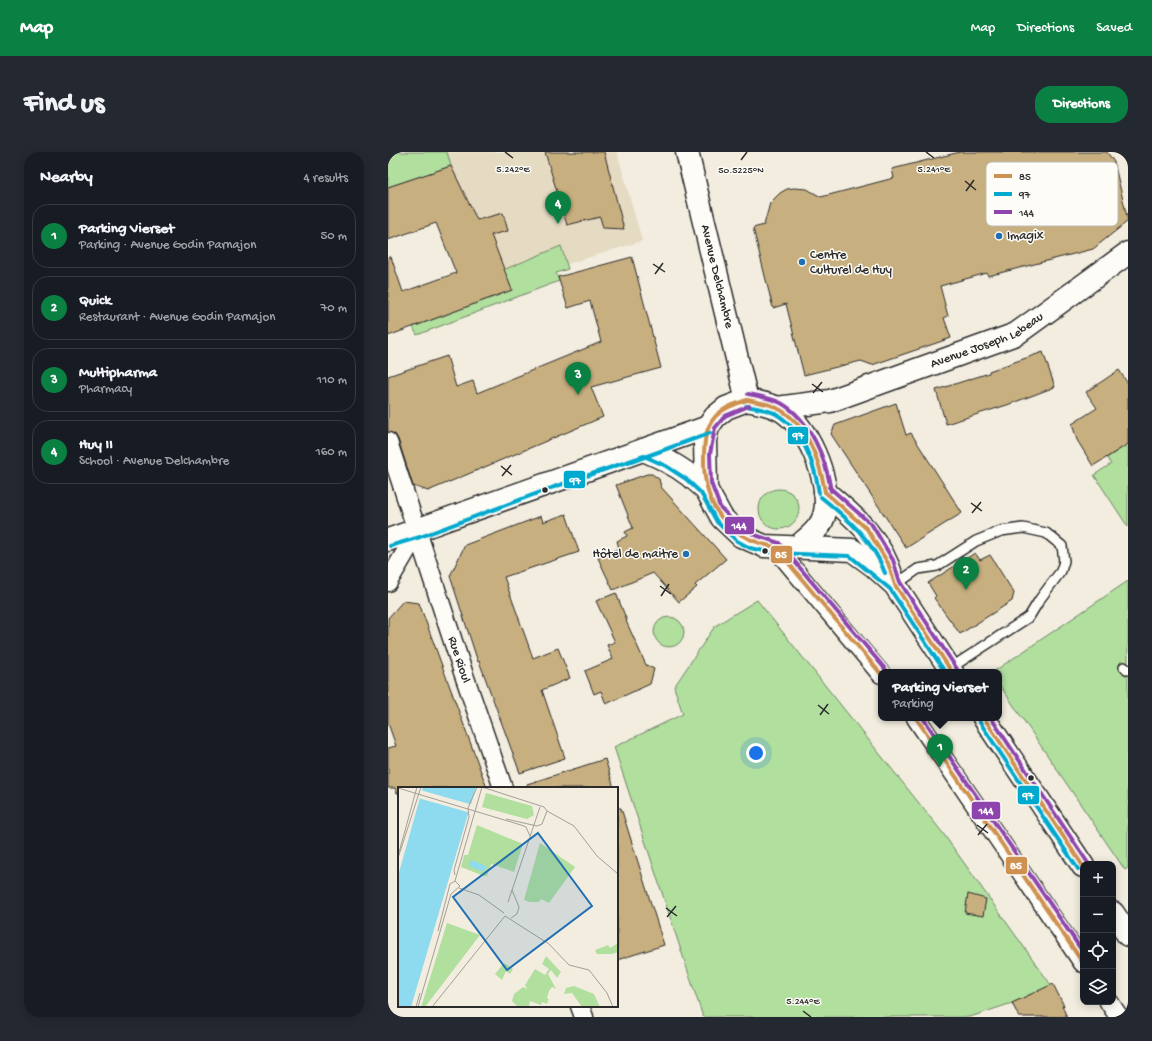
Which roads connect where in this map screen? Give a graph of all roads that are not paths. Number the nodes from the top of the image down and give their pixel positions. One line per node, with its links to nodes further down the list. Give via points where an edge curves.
1 (688, 152): 3 (street, Avenue Delchambre)
2 (1128, 253): 4 (street, Avenue Joseph Lebeau, via 1016,334)
3 (747, 400): 5 (street); 6 (street, via 726,408)
4 (830, 401): 5 (street, Avenue Joseph Lebeau); 7 (street)
5 (777, 408): 7 (street, via 793,419)
6 (708, 426): 9 (street); 10 (street, via 705,440)
7 (806, 436): 11 (street, via 819,466)
8 (388, 442): 12 (street, Rue Rioul)
9 (644, 450): 10 (street, via 690,474); 12 (street)
10 (706, 489): 15 (street, via 722,518 741,536)
11 (825, 492): 14 (street, via 825,512 820,526); 17 (street, via 867,529 888,563)
12 (418, 531): 13 (street); 16 (street); 23 (street, Rue Rioul)
13 (388, 540)
14 (797, 547): 15 (street); 17 (street, via 852,550)
15 (775, 548): 20 (street)
16 (388, 582)
17 (895, 585): 18 (street); 19 (lane, via 918,569 937,566 976,541 1001,531 1023,528 1046,533 1062,546 1064,561 1061,571 1029,617)
18 (949, 669)
19 (951, 669)
20 (878, 670)
21 (918, 721): 27 (street)
22 (986, 721): 24 (street)
23 (503, 787)
24 (1080, 862)
25 (1116, 917): 26 (street)
26 (1128, 935)
27 (1080, 959)
28 (1111, 1005): 31 (street)
29 (580, 1007): 30 (street)
30 (584, 1017)
31 (1119, 1017)

